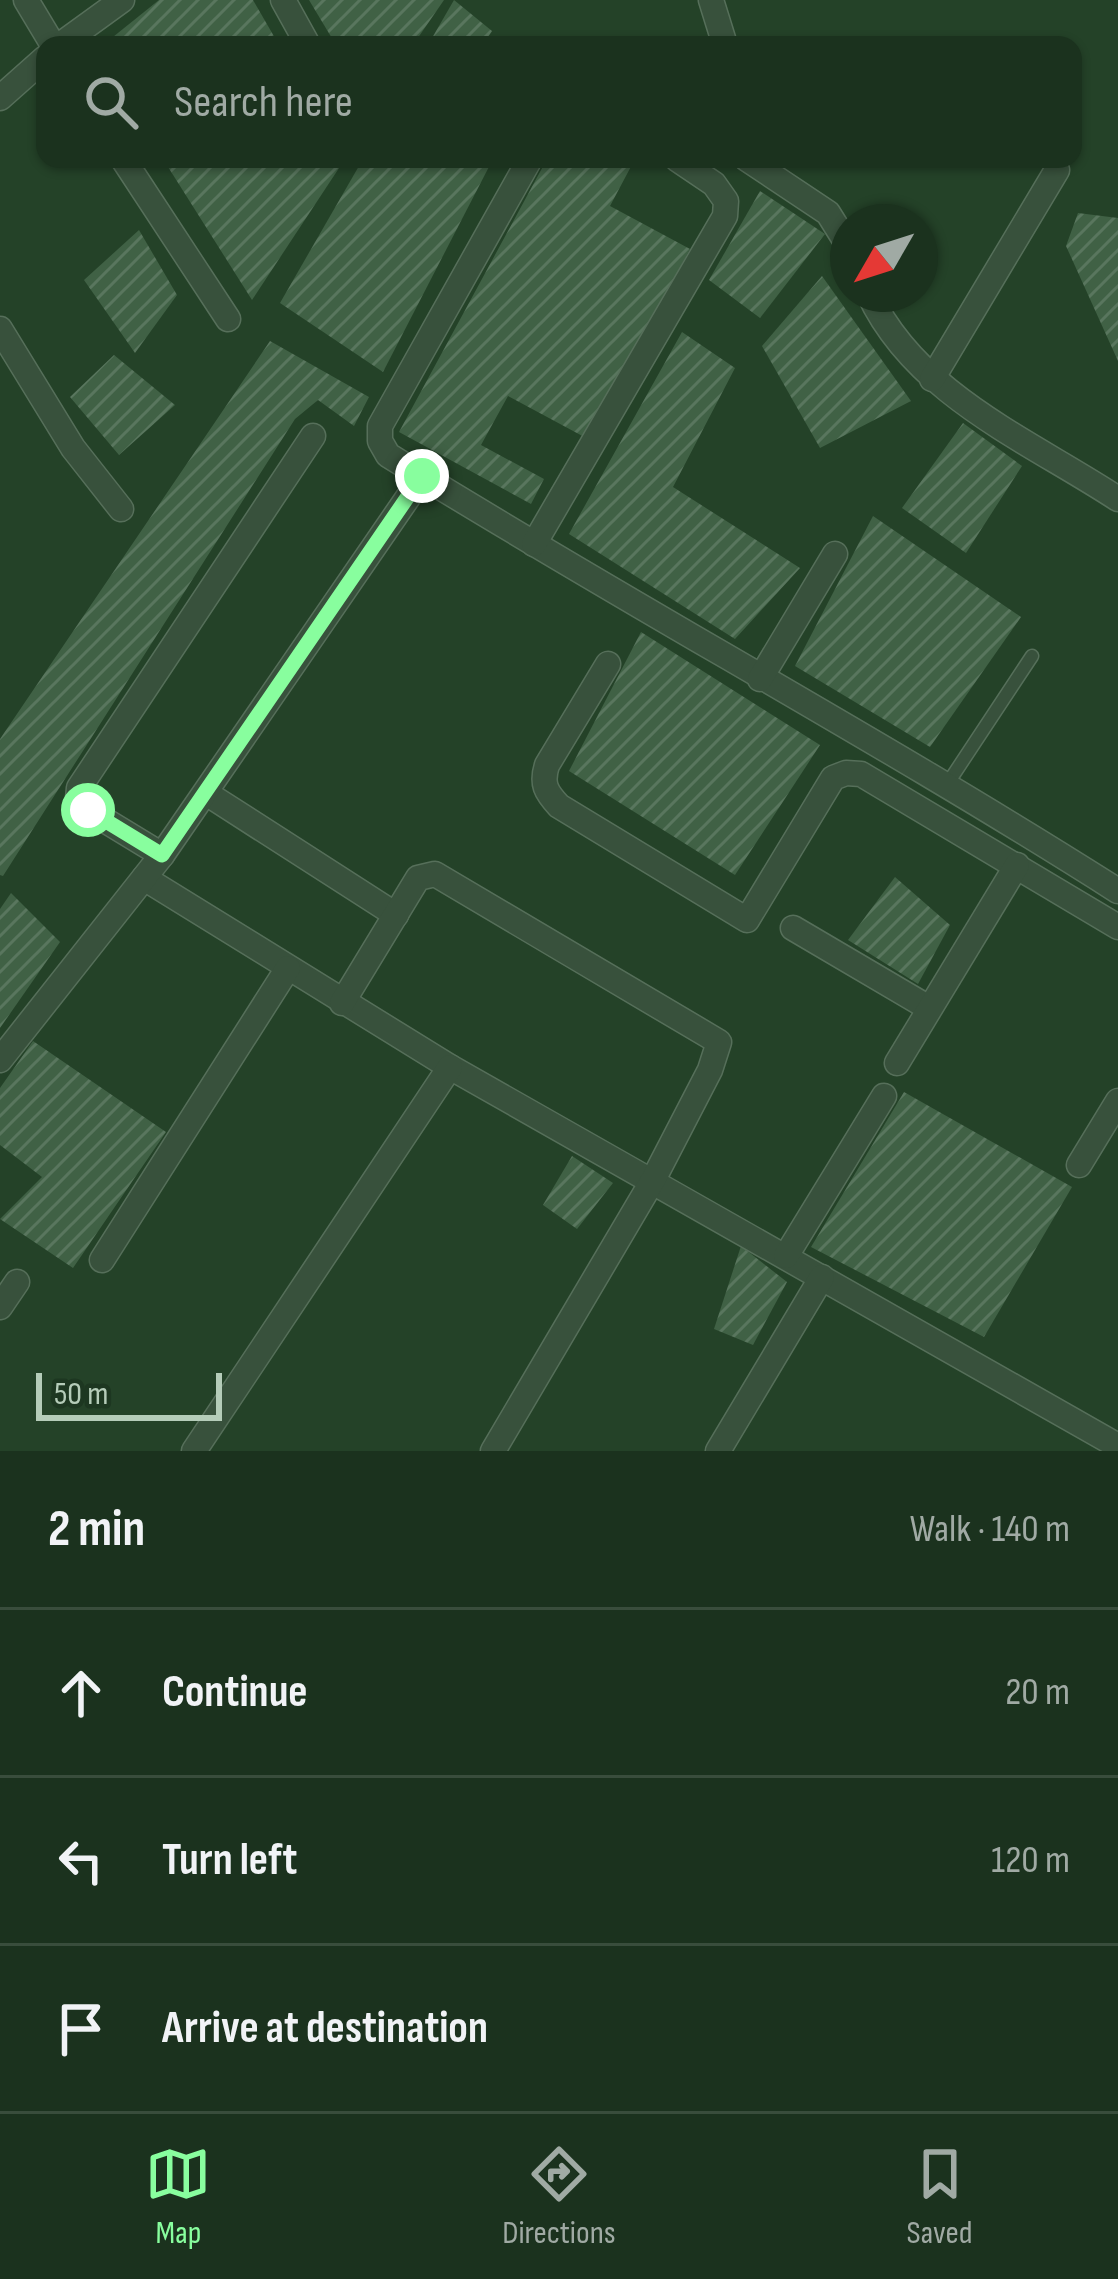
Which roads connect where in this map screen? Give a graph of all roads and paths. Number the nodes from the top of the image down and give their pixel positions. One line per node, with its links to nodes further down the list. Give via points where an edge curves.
1 (26, 0): 5 (street)
2 (122, 0): 6 (street)
3 (283, 0): 7 (street)
4 (711, 0): 8 (street)
5 (51, 36)
6 (70, 36)
7 (303, 36)
8 (722, 36)
9 (36, 66): 10 (street)
10 (0, 98)
11 (129, 168): 18 (street)
12 (525, 168): 22 (street, via 380,426 388,455)
13 (690, 168): 25 (street, via 726,200 725,216)
14 (760, 168): 16 (street)
15 (1057, 170): 20 (street)
16 (830, 216)
17 (878, 312): 20 (street)
18 (229, 319)
19 (0, 329): 24 (street, via 73,448)
20 (932, 379): 23 (street)
21 (313, 436): 32 (street, via 79,788 88,810)
22 (422, 476): 25 (street); 31 (street)
23 (1118, 499)
24 (122, 509)
25 (534, 544): 29 (street)
26 (835, 554): 29 (street)
27 (1032, 656): 30 (lane)
28 (608, 664): 33 (street, via 547,765 548,794 747,920 833,778 846,773 861,774)
29 (760, 679): 30 (street)
30 (948, 783): 35 (street)
31 (206, 793): 32 (street); 36 (street)
32 (162, 855): 34 (street)
33 (1017, 865): 37 (street); 41 (street)
34 (144, 878): 39 (street); 42 (street)
35 (1118, 891)
36 (395, 915): 40 (street); 48 (street, via 418,878 435,874 719,1042)
37 (1118, 927)
38 (793, 928): 41 (street)
39 (288, 968): 40 (street); 50 (street)
40 (342, 1003): 44 (street)
41 (929, 1008): 43 (street)
42 (0, 1060)
43 (897, 1064)
44 (450, 1067): 48 (street); 55 (street)
45 (884, 1096): 49 (street)
46 (1118, 1101): 47 (street)
47 (1079, 1165)
48 (653, 1180): 49 (street); 56 (street)
49 (786, 1256): 51 (street)
50 (102, 1260)
51 (822, 1277): 54 (street); 57 (street)
52 (17, 1282): 53 (street)
53 (0, 1307)
54 (1118, 1446)
55 (194, 1451)
56 (493, 1451)
57 (718, 1451)

